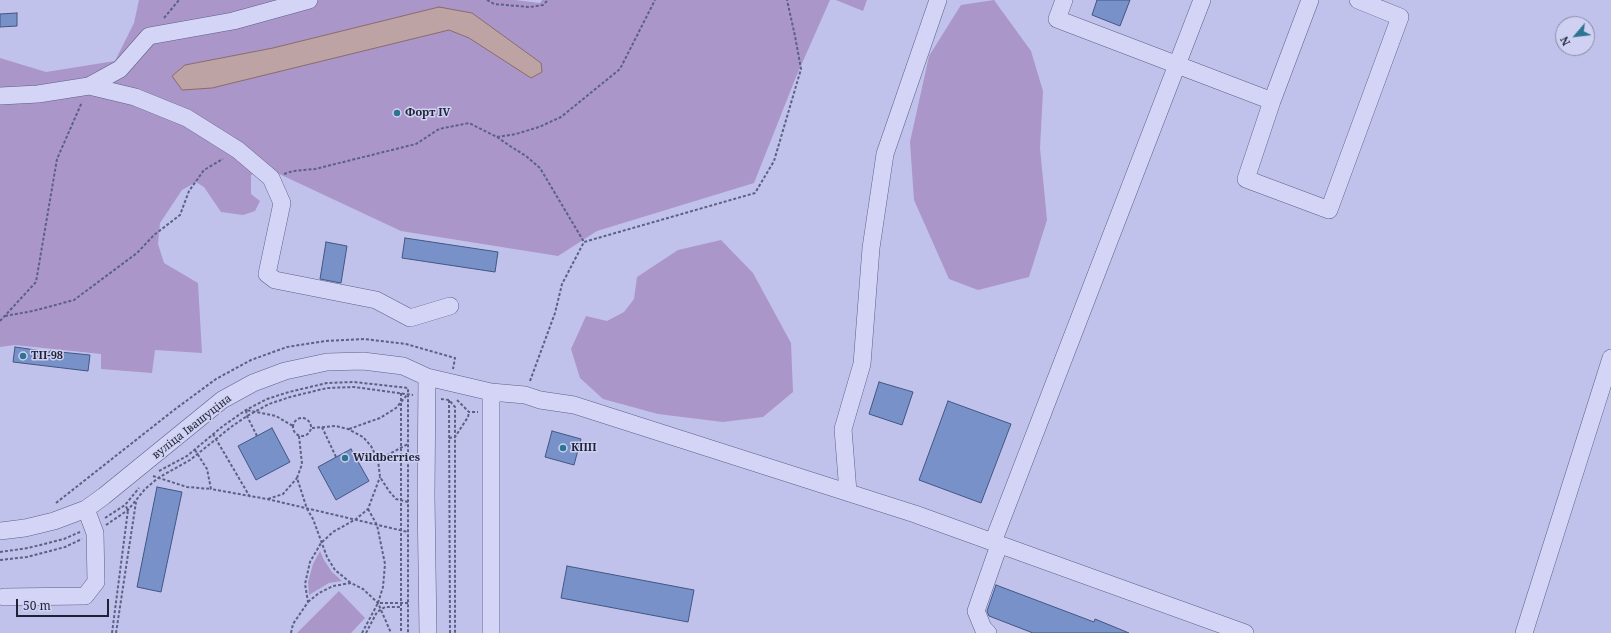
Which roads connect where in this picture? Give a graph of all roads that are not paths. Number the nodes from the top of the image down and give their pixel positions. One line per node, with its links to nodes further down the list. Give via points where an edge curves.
1 (309, 0): 8 (street, via 233,20 149,36 120,70)
2 (938, 0): 15 (street, via 886,154 871,248 862,364 843,429)
3 (1064, 0): 7 (street, via 1057,19)
4 (1202, 0): 7 (street)
5 (1310, 0): 10 (street)
6 (1358, 0): 10 (street, via 1400,17 1329,210 1246,179)
7 (1177, 64): 10 (street); 18 (street)
8 (89, 86): 9 (street, via 38,94); 11 (street, via 135,97 187,118 238,150 271,178 282,203 268,274 274,280 376,300 410,318)
9 (0, 96)
10 (1272, 101)
11 (450, 306)
12 (1611, 358): 24 (street)
13 (427, 378): 14 (street, вуліца Івашуціна, via 450,389); 16 (street, вуліца Івашуціна, via 403,366 363,361 327,362 286,371 253,383 222,400); 21 (street)
14 (491, 392): 15 (street, вуліца Івашуціна, via 525,395 574,405); 22 (street)
15 (848, 492): 18 (street, вуліца Івашуціна)
16 (86, 509): 17 (street, вуліца Івашуціна, via 54,521); 19 (street, via 94,529 96,582 85,596)
17 (0, 531)
18 (996, 544): 20 (street, вуліца Івашуціна); 23 (street, via 976,611)
19 (4, 597)
20 (1236, 632)
21 (428, 633)
22 (491, 633)
23 (988, 633)
24 (1524, 633)

